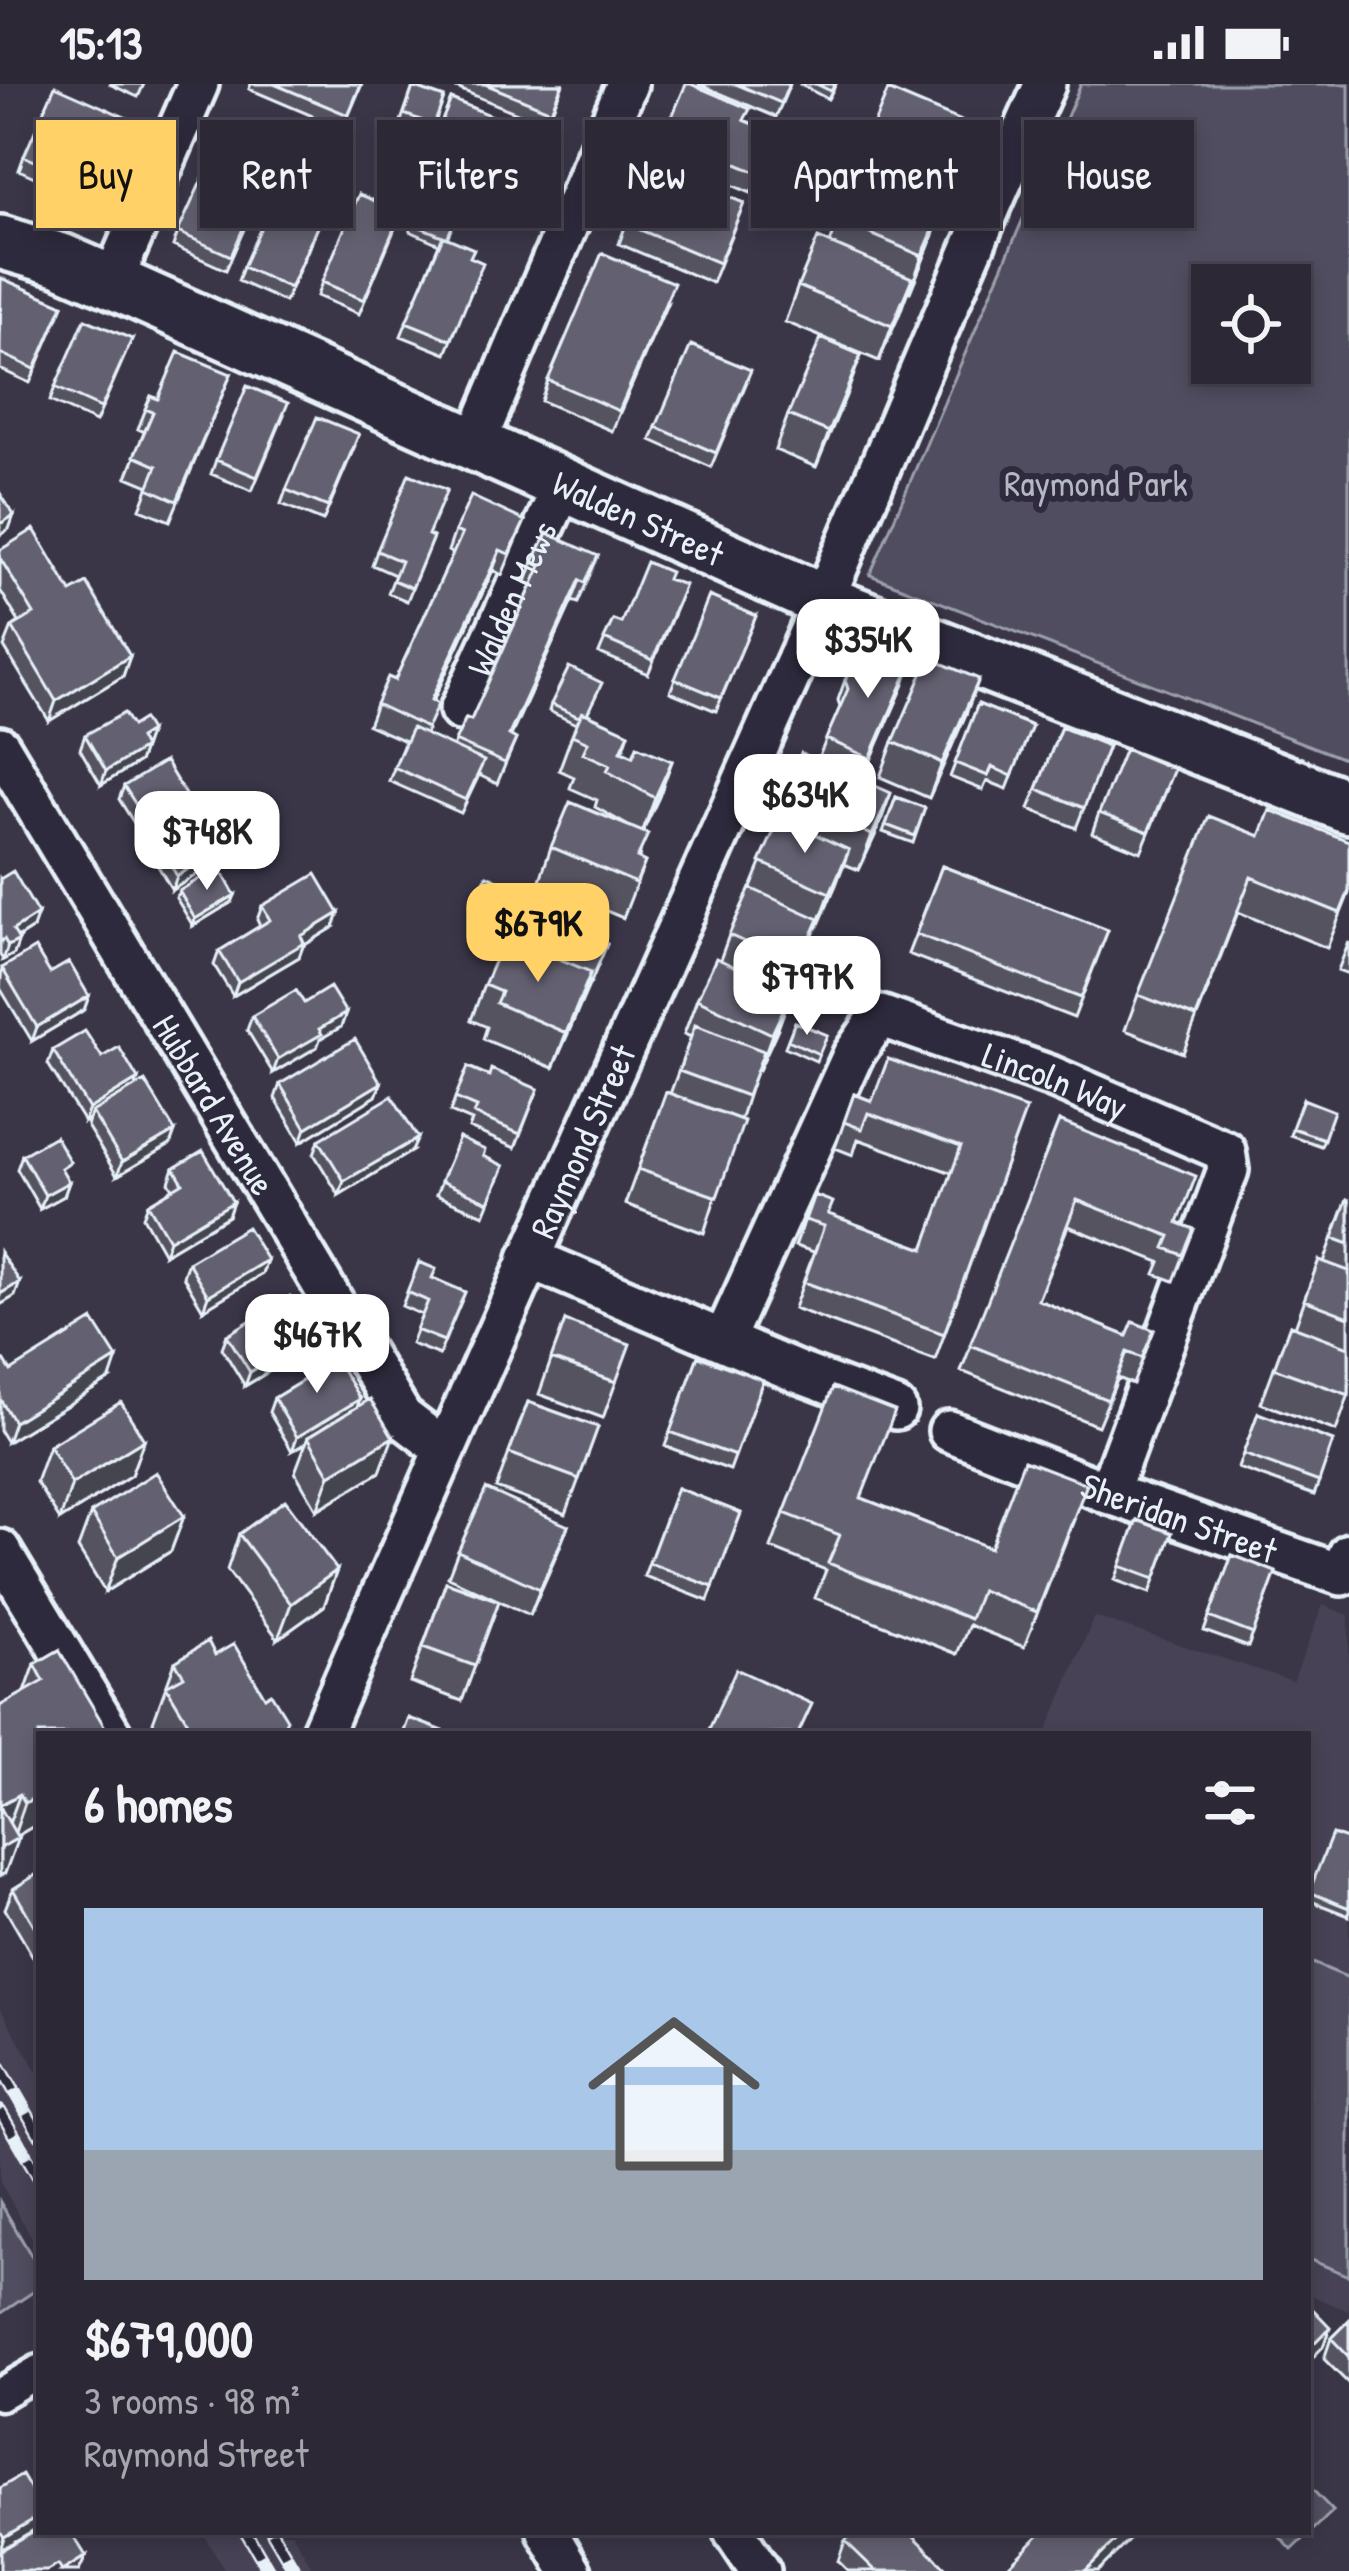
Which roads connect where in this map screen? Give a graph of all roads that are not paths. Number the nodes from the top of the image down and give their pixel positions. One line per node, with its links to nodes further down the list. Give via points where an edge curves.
1 (198, 84): 5 (street)
2 (628, 84): 6 (street)
3 (1046, 84): 8 (street, Raymond Street)
4 (0, 242): 5 (street, Walden Street)
5 (112, 282): 6 (street, Walden Street)
6 (474, 446): 7 (street, Walden Street)
7 (563, 486): 8 (street, Walden Street); 9 (street, Walden Mews)
8 (823, 601): 11 (street, Walden Street); 12 (street, Raymond Street)
9 (460, 710)
10 (0, 747): 16 (street, Hubbard Avenue, via 401,1418)
11 (1349, 807)
12 (529, 1258): 13 (street); 16 (street, Raymond Street)
13 (724, 1340): 14 (street); 17 (street, Lincoln Way, via 853,1054 880,1016 1050,1076 1225,1151 1228,1171)
14 (896, 1409)
15 (949, 1431): 17 (street, Sheridan Street)
16 (444, 1449): 21 (street, Raymond Street)
17 (1108, 1492): 19 (street, Sheridan Street)
18 (0, 1550): 20 (street)
19 (1345, 1564)
20 (109, 1731)
21 (322, 1731)
22 (36, 2374): 23 (street)
23 (0, 2394)
24 (550, 2535): 26 (street)
25 (736, 2535): 27 (street)
26 (572, 2571)
27 (760, 2571)

